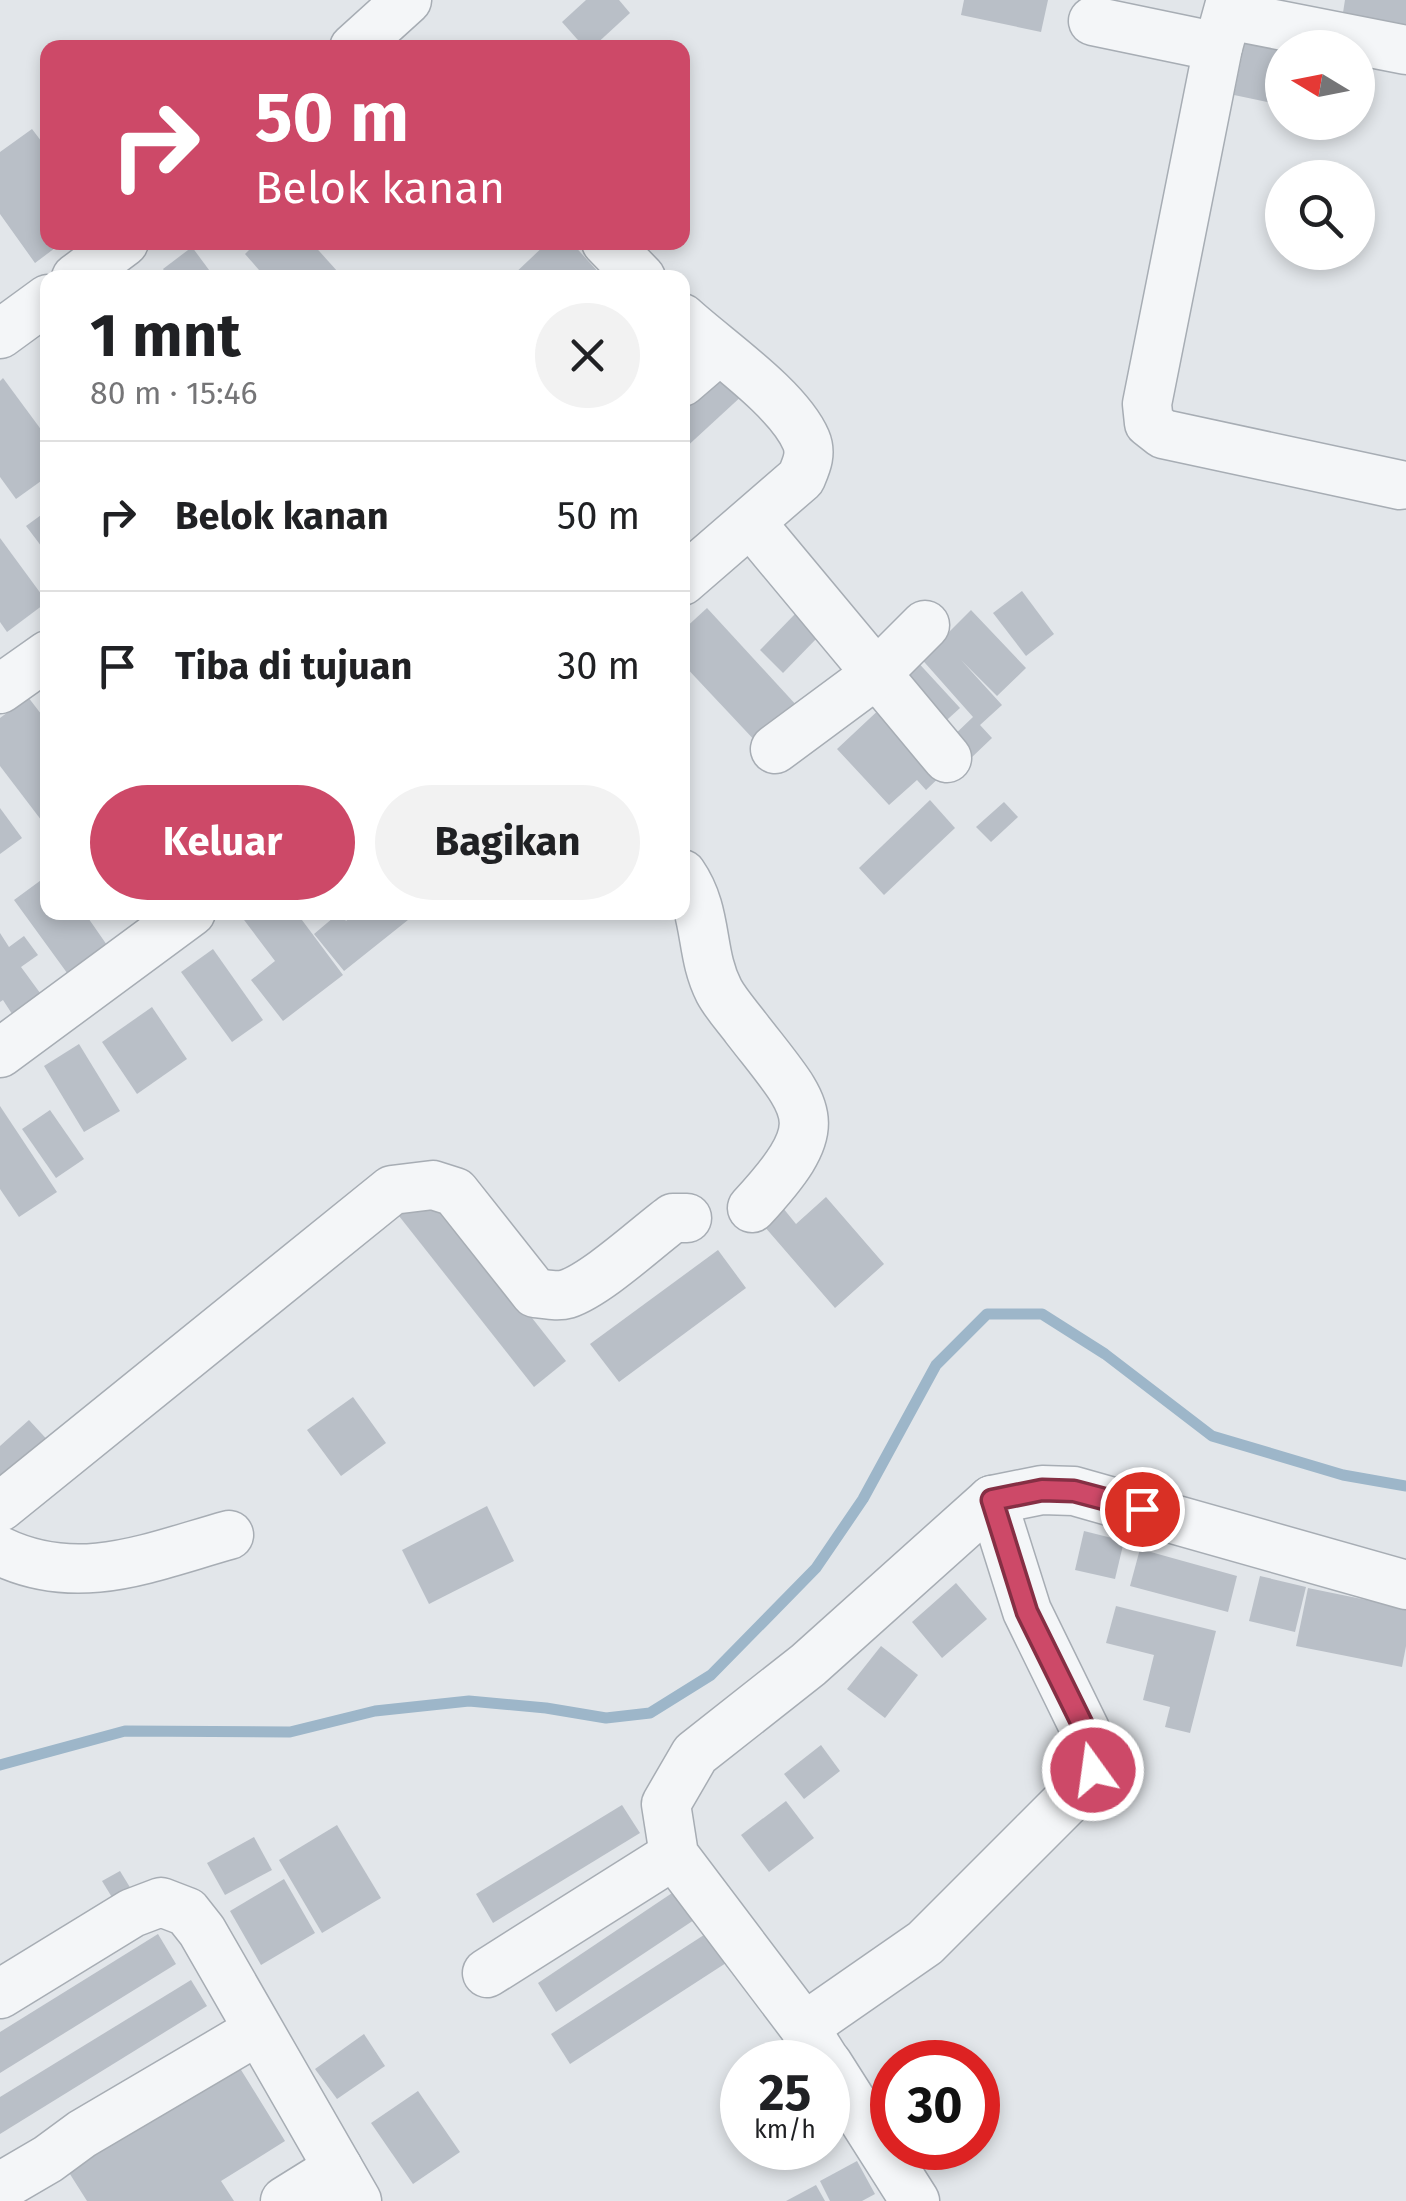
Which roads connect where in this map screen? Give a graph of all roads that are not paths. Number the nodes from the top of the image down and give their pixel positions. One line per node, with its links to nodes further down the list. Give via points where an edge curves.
1 (1094, 21): 2 (street)
2 (1226, 21): 3 (street); 13 (street, via 1147,404 1150,423 1163,434)
3 (1406, 50)
4 (113, 250): 6 (street)
5 (614, 250): 7 (street)
6 (87, 270)
7 (634, 270)
8 (40, 305): 10 (street)
9 (690, 325): 11 (street)
10 (0, 334)
11 (718, 350): 12 (street); 14 (street, via 778,401 806,440 809,459 801,478)
12 (690, 375)
13 (1400, 485)
14 (752, 524): 15 (street); 18 (street)
15 (690, 574)
16 (925, 625): 18 (street)
17 (40, 662): 19 (street)
18 (874, 675): 20 (street); 21 (street)
19 (0, 689)
20 (776, 748)
21 (947, 758)
22 (690, 886): 25 (street, via 721,994 800,1097 805,1119 801,1145)
23 (180, 920): 24 (street)
24 (0, 1053)
25 (752, 1208)
26 (687, 1218): 28 (street, via 673,1218 588,1282 553,1296 535,1292 455,1192 433,1185 392,1190)
27 (992, 1500): 31 (street, via 1074,1491); 32 (street, via 808,1665 695,1754 666,1804); 37 (street, via 1027,1612 1095,1750 1093,1770)
28 (0, 1507)
29 (229, 1535): 30 (street, via 82,1571 26,1564)
30 (0, 1551)
31 (1406, 1586)
32 (674, 1855): 33 (street); 36 (street)
33 (487, 1972)
34 (0, 1994): 35 (street, via 161,1902 187,1912 202,1932)
35 (256, 2031): 39 (street); 40 (street)
36 (811, 2040)
37 (830, 2040)
38 (850, 2099): 42 (street)
39 (347, 2184): 41 (street)
40 (0, 2187)
41 (285, 2201)
42 (915, 2201)

